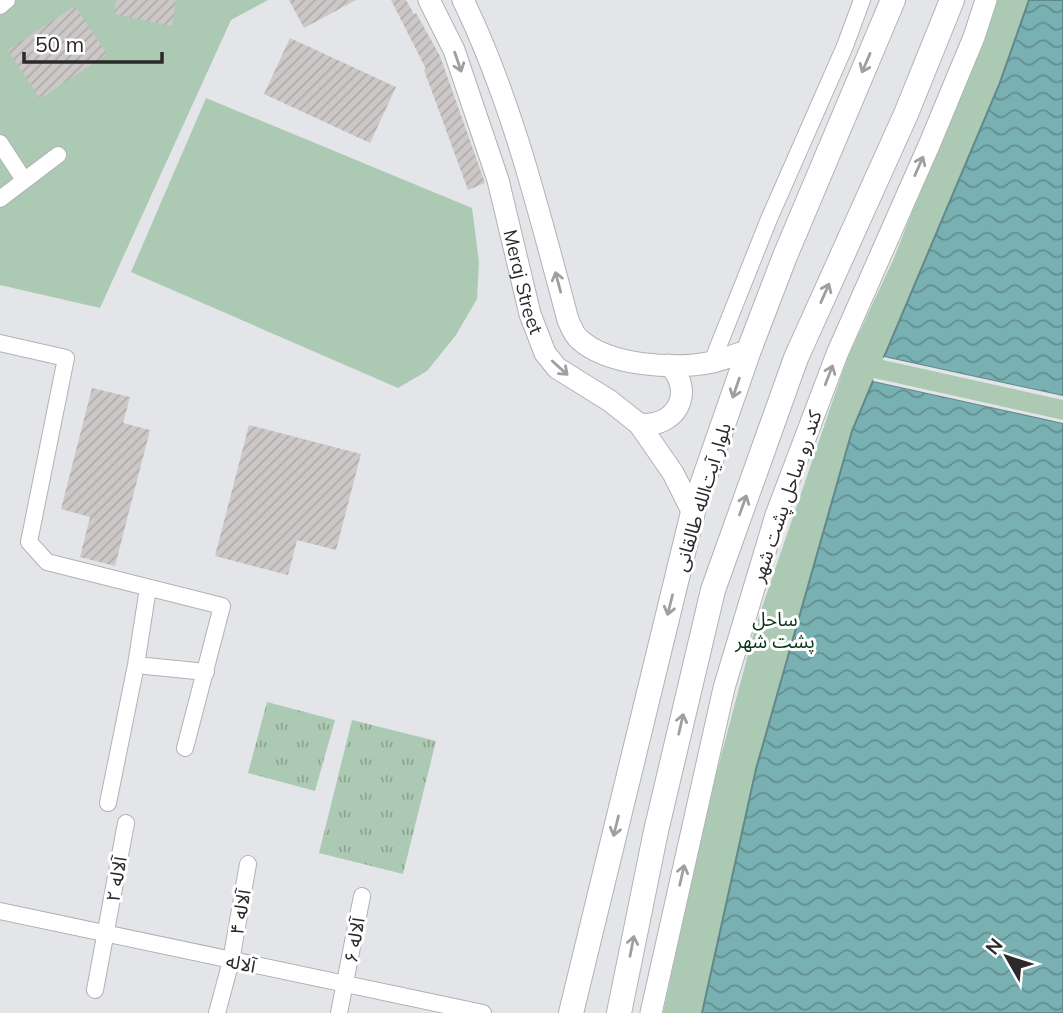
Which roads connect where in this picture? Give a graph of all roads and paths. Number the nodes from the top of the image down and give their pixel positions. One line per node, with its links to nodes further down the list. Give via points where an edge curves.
1 (7, 0): 8 (street)
2 (429, 0): 17 (street, Meraj Street, one-way to 17, via 454,50 498,180 530,314 545,353 557,368)
3 (463, 0): 16 (street, Meraj Street, one-way to 3, via 623,361 593,350 576,337 530,180 484,43)
4 (862, 0): 15 (street)
5 (893, 0): 14 (main road, بلوار آیت‌الله طالقانی, one-way to 14)
6 (952, 0): 36 (main road, one-way to 6, via 713,590 796,358)
7 (985, 0): 37 (street, کند رو ساحل پشت شهر, one-way to 7, via 724,688 776,515 837,354 974,37)
8 (0, 6)
9 (0, 144): 11 (street)
10 (58, 155): 11 (street)
11 (24, 180): 12 (street)
12 (0, 199)
13 (0, 343): 19 (street, via 66,358 29,542 47,562)
14 (749, 350): 15 (street, Meraj Street); 18 (main road, بلوار آیت‌الله طالقانی, one-way to 18)
15 (712, 362): 16 (street, Meraj Street)
16 (669, 365): 17 (street, via 681,386 680,402 664,421)
17 (639, 424): 18 (street, Meraj Street)
18 (693, 513): 35 (main road, بلوار آیت‌الله طالقانی, one-way to 35)
19 (148, 588): 20 (street); 21 (street, via 222,606)
20 (136, 665): 21 (street); 23 (street)
21 (206, 673): 22 (street)
22 (185, 748)
23 (108, 803)
24 (126, 823): 28 (street, آلاله ۲)
25 (248, 864): 29 (street, آلاله ۴)
26 (362, 896): 30 (street, آلاله ۶)
27 (0, 911): 28 (street, آلاله)
28 (107, 934): 29 (street, آلاله); 31 (street, آلاله ۲)
29 (231, 961): 30 (street, آلاله); 32 (street, آلاله ۴)
30 (346, 985): 33 (street, آلاله ۶); 34 (street, آلاله)
31 (95, 990)
32 (218, 1013)
33 (340, 1013)
34 (483, 1013)
35 (570, 1013)
36 (619, 1013)
37 (650, 1013)

